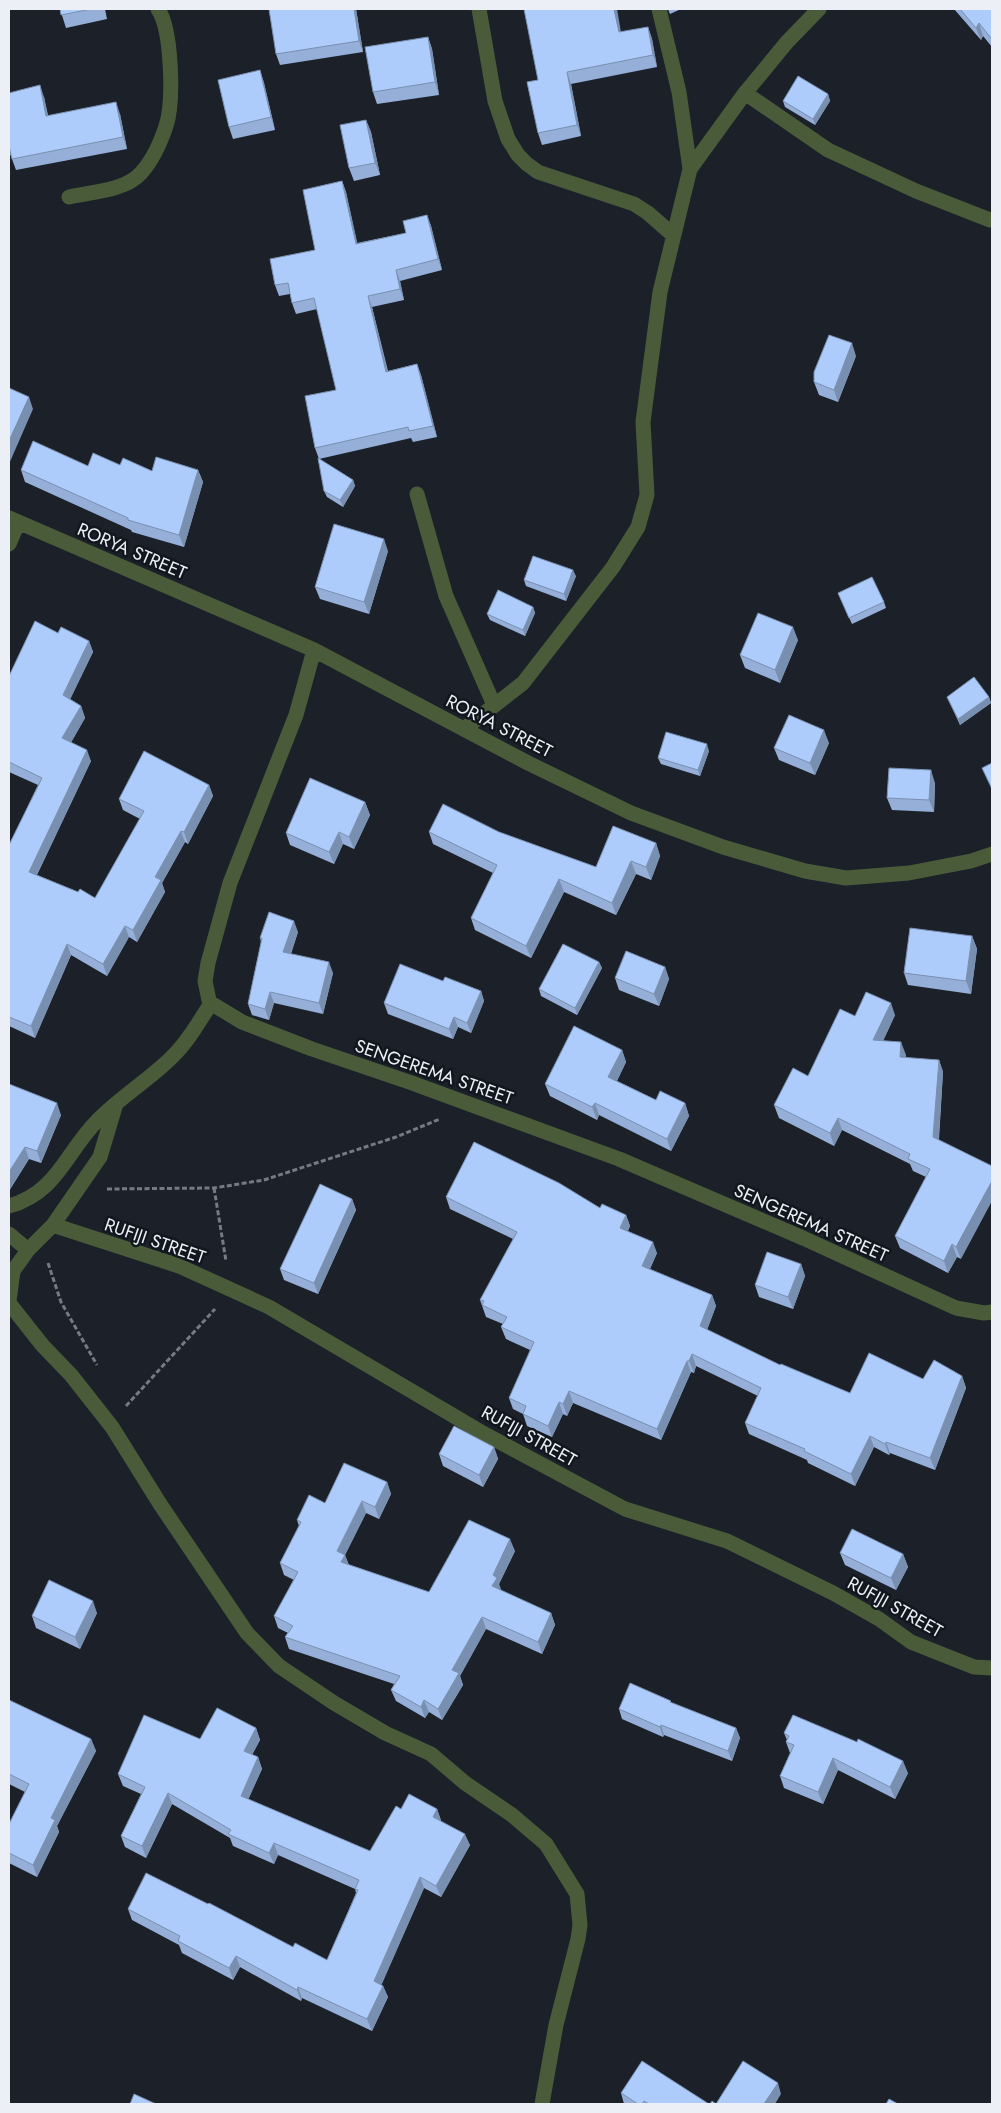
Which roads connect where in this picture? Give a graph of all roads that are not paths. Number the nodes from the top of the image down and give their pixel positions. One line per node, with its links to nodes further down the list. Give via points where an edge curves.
1 (158, 9): 7 (street, via 169,42 171,80 166,124 154,153 140,174 120,186)
2 (479, 9): 9 (street, via 496,101 508,139 518,155 538,172 634,204)
3 (659, 9): 6 (street, via 680,92)
4 (818, 9): 5 (street)
5 (745, 93): 6 (street); 8 (street, via 828,150 916,191)
6 (690, 169): 9 (street)
7 (69, 197)
8 (990, 220)
9 (672, 235): 14 (street, via 660,292 643,414 647,494 638,527 613,567 523,683)
10 (417, 494): 14 (street, via 446,596)
11 (14, 520): 12 (street); 13 (street, RORYA STREET)
12 (9, 544)
13 (314, 650): 15 (street, RORYA STREET); 17 (street, via 296,715 230,883 205,981)
14 (494, 705): 15 (street)
15 (464, 729): 16 (street, RORYA STREET, via 631,813 723,847 805,871 846,878 909,874 971,862)
16 (992, 854)
17 (210, 1004): 18 (street, via 174,1056); 25 (street, SENGEREMA STREET, via 242,1022 312,1050 620,1159 956,1308)
18 (115, 1107): 19 (street, via 90,1128 49,1183 18,1204); 20 (street, via 100,1157)
19 (9, 1206)
20 (53, 1225): 22 (street); 26 (street, RUFIJI STREET, via 179,1266 269,1307 481,1432 625,1509 727,1541 832,1593 879,1619 911,1642 974,1667)
21 (9, 1234): 22 (street)
22 (28, 1250): 23 (street)
23 (11, 1273): 24 (street)
24 (9, 1302): 27 (street, via 112,1427 247,1633 279,1666 385,1733 431,1754 546,1844 562,1867 577,1894 580,1925 556,2025)
25 (992, 1312)
26 (992, 1668)
27 (542, 2104)

